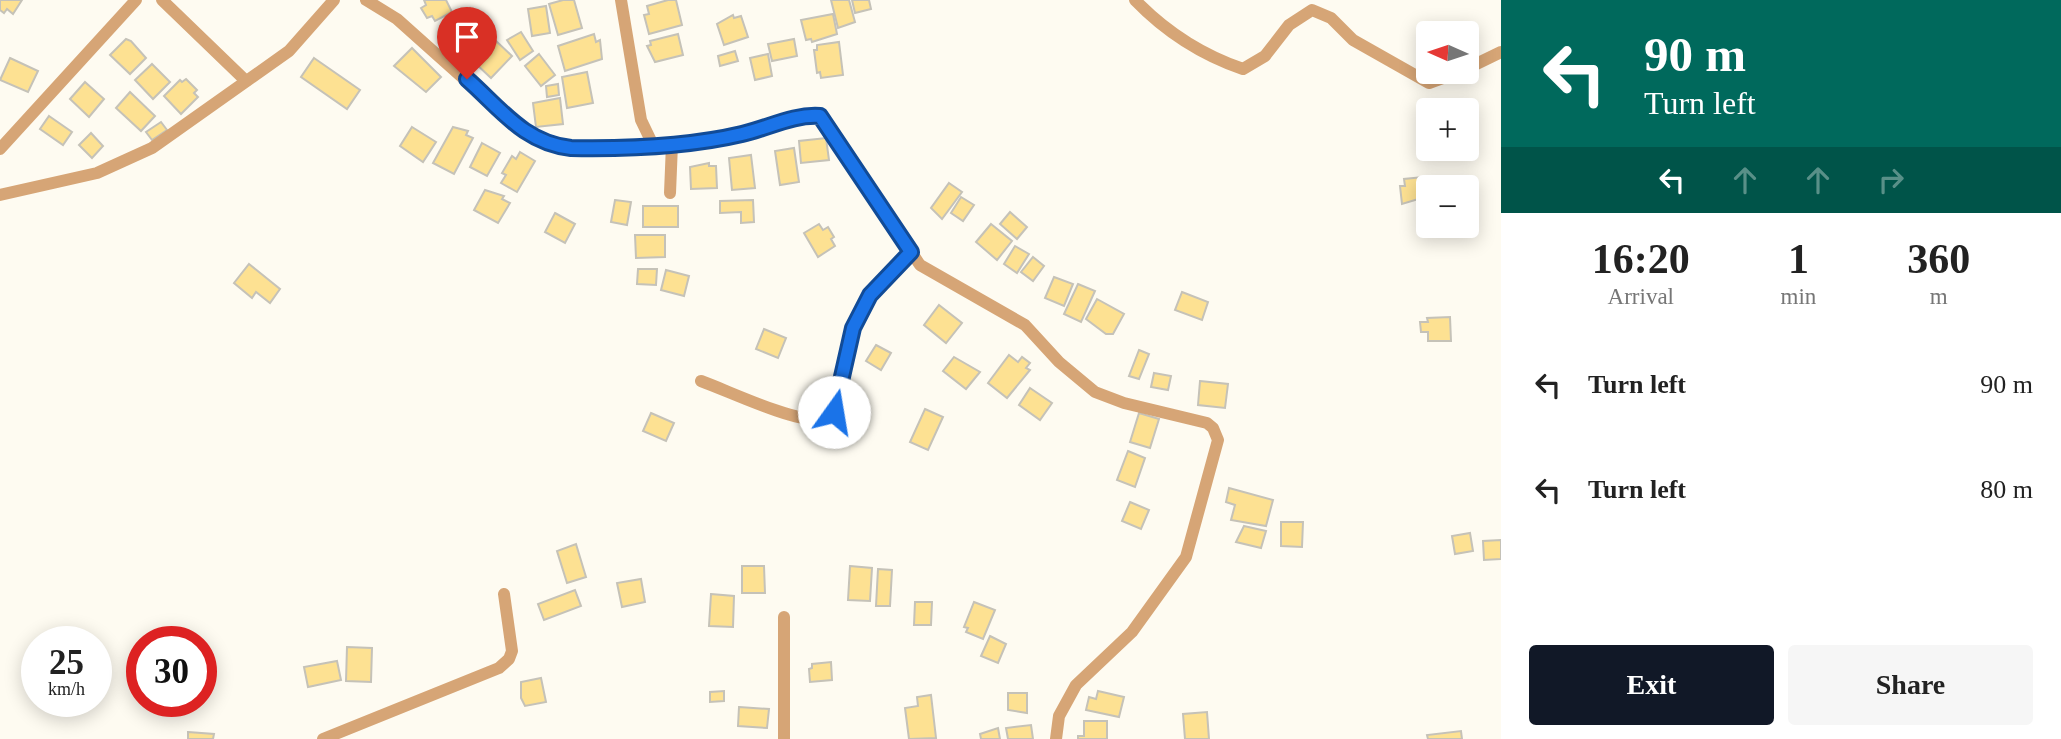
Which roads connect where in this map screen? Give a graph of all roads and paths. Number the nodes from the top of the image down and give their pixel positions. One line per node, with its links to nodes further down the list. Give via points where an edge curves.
1 (136, 0): 13 (street)
2 (162, 0): 10 (street)
3 (334, 0): 10 (street, via 289,51)
4 (366, 0): 12 (street, via 397,19 519,128 552,146)
5 (621, 0): 12 (street, via 641,120)
6 (1135, 0): 9 (street, via 1169,31 1214,59 1243,69 1265,56 1289,25 1312,10)
7 (1501, 52): 8 (street)
8 (1479, 63)
9 (1416, 76)
10 (246, 81): 15 (street, via 152,148 97,173)
11 (672, 144): 12 (street); 14 (street); 16 (street, via 820,116)
12 (653, 145)
13 (0, 149)
14 (670, 193)
15 (0, 195)
16 (911, 252): 17 (street, via 870,295 853,328 834,412 829,417 796,416); 22 (street, via 920,265 941,279 1025,326 1095,391 1124,403 1207,423 1218,440 1186,557 1132,632 1076,685 1059,716)
17 (701, 381)
18 (504, 594): 20 (street, via 512,651 499,668)
19 (784, 617): 21 (street)
20 (323, 739)
21 (784, 739)
22 (1056, 739)

